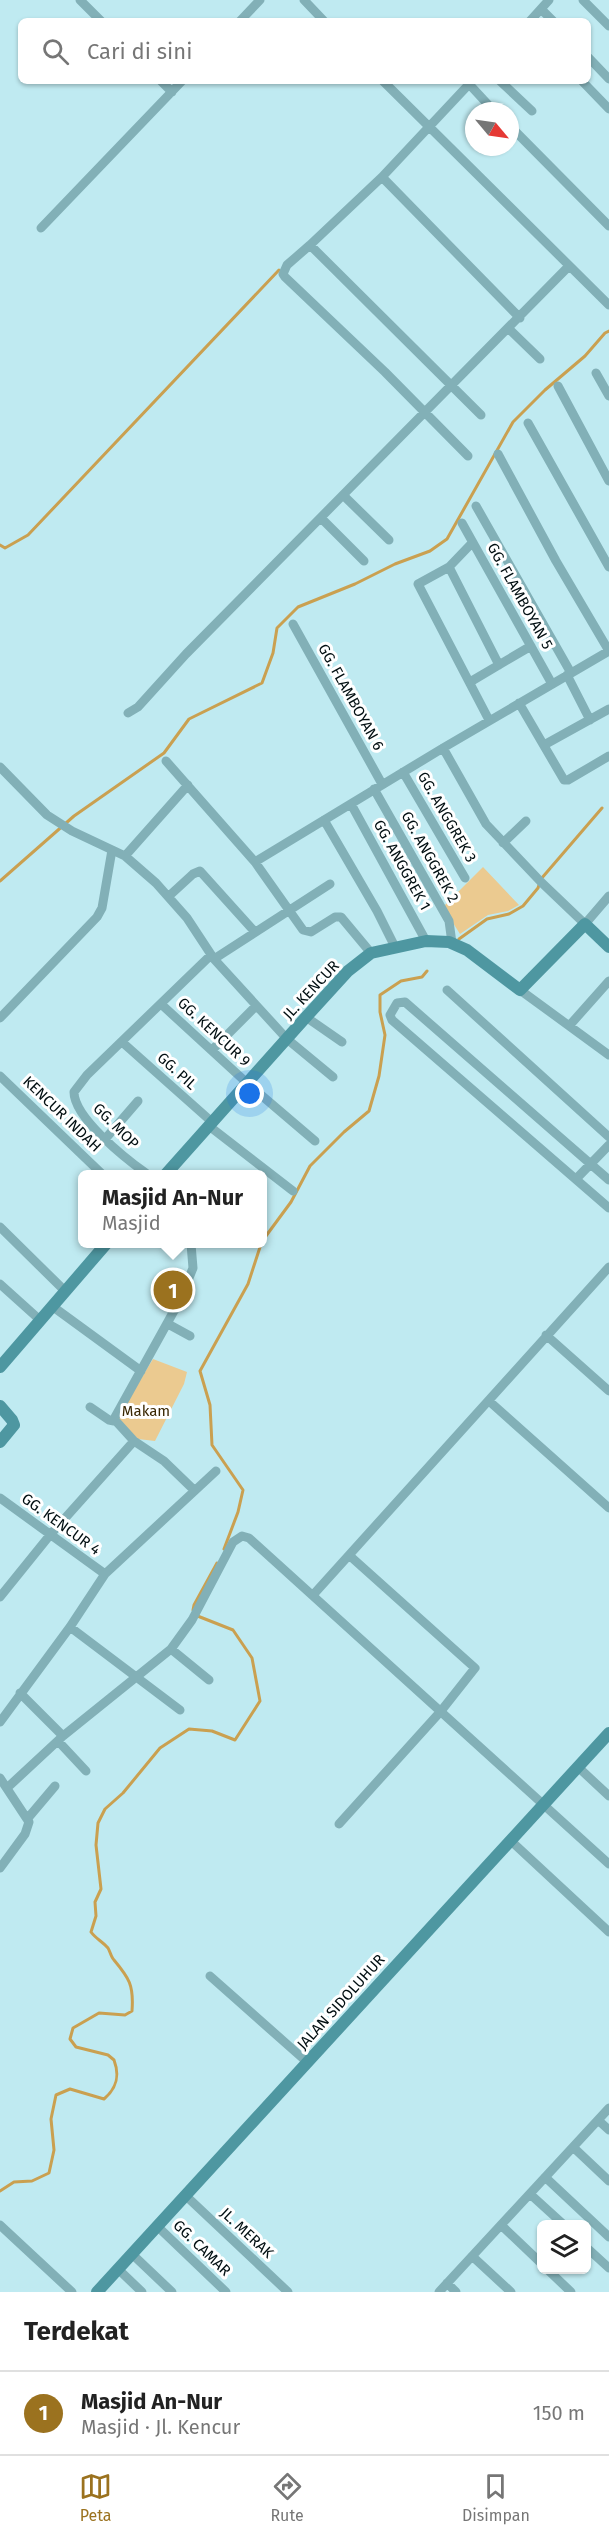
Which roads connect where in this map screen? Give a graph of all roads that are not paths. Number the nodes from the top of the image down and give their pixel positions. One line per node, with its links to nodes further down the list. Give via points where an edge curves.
1 (80, 0): 7 (street)
2 (260, 0): 8 (street)
3 (303, 0): 9 (street)
4 (549, 0): 6 (street)
5 (583, 0): 12 (street)
6 (541, 9): 10 (street); 11 (street)
7 (98, 18)
8 (243, 18)
9 (321, 18)
10 (533, 18)
11 (550, 18)
12 (609, 26)
13 (591, 60): 14 (street)
14 (609, 79)
15 (164, 84): 22 (street)
16 (179, 84): 22 (street)
17 (386, 84): 26 (street)
18 (468, 84): 26 (street)
19 (472, 84): 23 (street)
20 (503, 84): 25 (street)
21 (585, 84): 24 (street)
22 (172, 92): 30 (street)
23 (487, 102)
24 (609, 109)
25 (532, 111)
26 (429, 127): 28 (street); 32 (street)
27 (519, 135): 29 (street)
28 (382, 177): 31 (street); 34 (street)
29 (609, 226)
30 (41, 228)
31 (310, 245): 38 (street); 41 (street, via 287,265 285,277)
32 (568, 266): 33 (street); 34 (street)
33 (609, 305)
34 (520, 318): 35 (street)
35 (508, 328): 36 (street); 38 (street)
36 (540, 359)
37 (596, 374): 40 (street)
38 (450, 384): 41 (street); 42 (street)
39 (558, 386): 46 (street)
40 (609, 396)
41 (424, 412): 45 (street); 47 (street)
42 (481, 415)
43 (528, 423): 55 (street)
44 (498, 454): 58 (street)
45 (468, 456)
46 (609, 481)
47 (344, 495): 49 (street); 51 (street)
48 (476, 506): 60 (street)
49 (321, 518): 53 (street); 65 (street)
50 (462, 523): 52 (street, GG. FLAMBOYAN 5)
51 (389, 540)
52 (472, 543): 54 (street); 57 (street, GG. FLAMBOYAN 5)
53 (364, 561)
54 (449, 567): 59 (street); 61 (street, via 418,584)
55 (609, 567)
56 (293, 624): 75 (street, GG. FLAMBOYAN 6)
57 (531, 646): 59 (street); 62 (street, GG. FLAMBOYAN 5)
58 (609, 651): 60 (street)
59 (499, 665): 61 (street)
60 (569, 674): 62 (street); 67 (street)
61 (470, 682): 66 (street)
62 (552, 684): 63 (street)
63 (519, 703): 66 (street); 68 (street)
64 (609, 709): 67 (street)
65 (128, 713)
66 (489, 720): 69 (street)
67 (590, 720): 68 (street)
68 (543, 745): 70 (street, via 566,781)
69 (444, 747): 73 (street); 79 (street, via 480,816)
70 (609, 756)
71 (166, 761): 74 (street)
72 (0, 767): 80 (street, via 38,807 72,831)
73 (403, 772): 75 (street); 83 (street, GG. ANGGREK 3)
74 (188, 785): 81 (street); 82 (street)
75 (378, 787): 76 (street); 91 (street, GG. ANGGREK 2, via 449,921)
76 (351, 804): 77 (street); 90 (street, GG. ANGGREK 1)
77 (324, 820): 82 (street); 92 (street)
78 (526, 820): 79 (street)
79 (503, 843): 88 (street)
80 (112, 850): 81 (street); 102 (street, via 97,917)
81 (125, 856): 85 (street)
82 (255, 862): 87 (street)
83 (465, 878)
84 (330, 884): 87 (street)
85 (169, 896): 89 (street, via 200,872); 95 (street)
86 (609, 896): 88 (street)
87 (289, 909): 89 (street); 94 (street, via 307,933 341,917)
88 (585, 924): 93 (street); 98 (street)
89 (255, 932): 95 (street)
90 (426, 941): 91 (street, JL. KENCUR); 92 (street, JL. KENCUR)
91 (452, 943): 98 (street, JL. KENCUR)
92 (396, 947): 94 (street, JL. KENCUR)
93 (609, 947)
94 (371, 953): 101 (street, JL. KENCUR, via 348,971)
95 (212, 957): 99 (street); 100 (street)
96 (609, 981): 103 (street)
97 (447, 990): 114 (street)
98 (520, 990): 103 (street)
99 (161, 1004): 105 (street); 107 (street, GG. KENCUR 9)
100 (256, 1006): 104 (street); 107 (street)
101 (306, 1017): 104 (street, JL. KENCUR); 106 (street)
102 (0, 1018)
103 (569, 1026): 108 (street)
104 (287, 1039): 110 (street); 111 (street, JL. KENCUR)
105 (122, 1042): 113 (street, GG. PIL); 115 (street, GG. MOP, via 74,1092 77,1107)
106 (342, 1042)
107 (212, 1050): 111 (street, GG. KENCUR 9)
108 (609, 1055)
109 (0, 1076): 119 (street, KENCUR INDAH)
110 (333, 1077)
111 (247, 1083): 113 (street, JL. KENCUR); 116 (street, GG. KENCUR 9)
112 (138, 1101): 115 (street)
113 (211, 1124): 121 (street, JL. KENCUR); 124 (street, GG. PIL)
114 (609, 1137)
115 (106, 1138): 120 (street, GG. MOP)
116 (315, 1141)
117 (609, 1144): 118 (street)
118 (591, 1163): 122 (street); 122 (street, via 405,1002 397,1003 390,1015 392,1020); 123 (street)
119 (98, 1170)
120 (142, 1170)
121 (170, 1170)
122 (576, 1179): 125 (street)
123 (609, 1180)
124 (293, 1191)
125 (609, 1208)
126 (0, 1227): 131 (street)
127 (103, 1248): 131 (street)
128 (191, 1248): 134 (street, via 193,1268)
129 (609, 1267): 135 (street)
130 (0, 1284): 133 (street)
131 (65, 1291): 132 (street)
132 (52, 1306): 133 (street); 138 (street)
133 (40, 1320): 137 (street)
134 (168, 1324): 136 (street); 138 (street)
135 (546, 1335): 139 (street); 140 (street)
136 (190, 1336)
137 (0, 1367)
138 (141, 1371): 143 (street)
139 (609, 1391)
140 (489, 1401): 149 (street); 151 (street)
141 (0, 1406): 145 (street, via 14,1425)
142 (90, 1407): 143 (street)
143 (114, 1421): 144 (street)
144 (134, 1441): 147 (street, via 164,1461); 150 (street)
145 (0, 1442)
146 (216, 1471): 147 (street)
147 (194, 1490): 152 (street)
148 (0, 1498): 150 (street, GG. KENCUR 4)
149 (609, 1508)
150 (50, 1535): 152 (street, GG. KENCUR 4); 154 (street)
151 (350, 1556): 153 (street); 161 (street, via 475,1668)
152 (105, 1574): 155 (street)
153 (313, 1595): 156 (street, via 242,1536 233,1542 195,1616); 161 (street)
154 (0, 1597)
155 (70, 1627): 157 (street); 159 (street)
156 (171, 1649): 157 (street); 158 (street)
157 (138, 1676): 160 (street); 164 (street)
158 (209, 1680)
159 (20, 1693): 162 (street); 164 (street)
160 (180, 1710)
161 (441, 1711): 171 (street); 173 (street)
162 (0, 1722)
163 (609, 1733): 165 (street, JALAN SIDOLUHUR)
164 (60, 1738): 166 (street); 169 (street)
165 (578, 1767): 170 (street); 171 (street, JALAN SIDOLUHUR)
166 (86, 1771)
167 (0, 1778): 169 (street)
168 (55, 1786): 172 (street)
169 (7, 1788): 172 (street)
170 (609, 1796)
171 (544, 1803): 174 (street, JALAN SIDOLUHUR); 175 (street)
172 (28, 1818): 176 (street, via 25,1834)
173 (339, 1824)
174 (511, 1841): 177 (street); 179 (street, JALAN SIDOLUHUR)
175 (609, 1864)
176 (0, 1868)
177 (609, 1932)
178 (210, 1976): 179 (street)
179 (307, 2062): 187 (street, JALAN SIDOLUHUR)
180 (609, 2108): 181 (street)
181 (598, 2120): 182 (street); 183 (street)
182 (609, 2130)
183 (575, 2149): 184 (street); 185 (street)
184 (545, 2177): 186 (street); 192 (street)
185 (609, 2181)
186 (530, 2193): 188 (street); 190 (street)
187 (185, 2195): 191 (street, JALAN SIDOLUHUR); 206 (street, JL. MERAK)
188 (559, 2220)
189 (0, 2225): 202 (street)
190 (501, 2225): 195 (street); 196 (street)
191 (157, 2226): 194 (street, JALAN SIDOLUHUR); 205 (street, GG. CAMAR)
192 (609, 2237)
193 (591, 2252): 197 (street)
194 (132, 2254): 198 (street, JALAN SIDOLUHUR); 204 (street)
195 (472, 2256): 200 (street); 209 (street)
196 (537, 2259)
197 (609, 2268)
198 (118, 2269): 201 (street, JALAN SIDOLUHUR); 203 (street)
199 (552, 2274): 210 (street)
200 (447, 2283): 207 (street); 208 (street)
201 (104, 2289)
202 (72, 2292)
203 (142, 2292)
204 (172, 2292)
205 (226, 2292)
206 (288, 2292)
207 (439, 2292)
208 (456, 2292)
209 (511, 2292)
210 (571, 2292)

